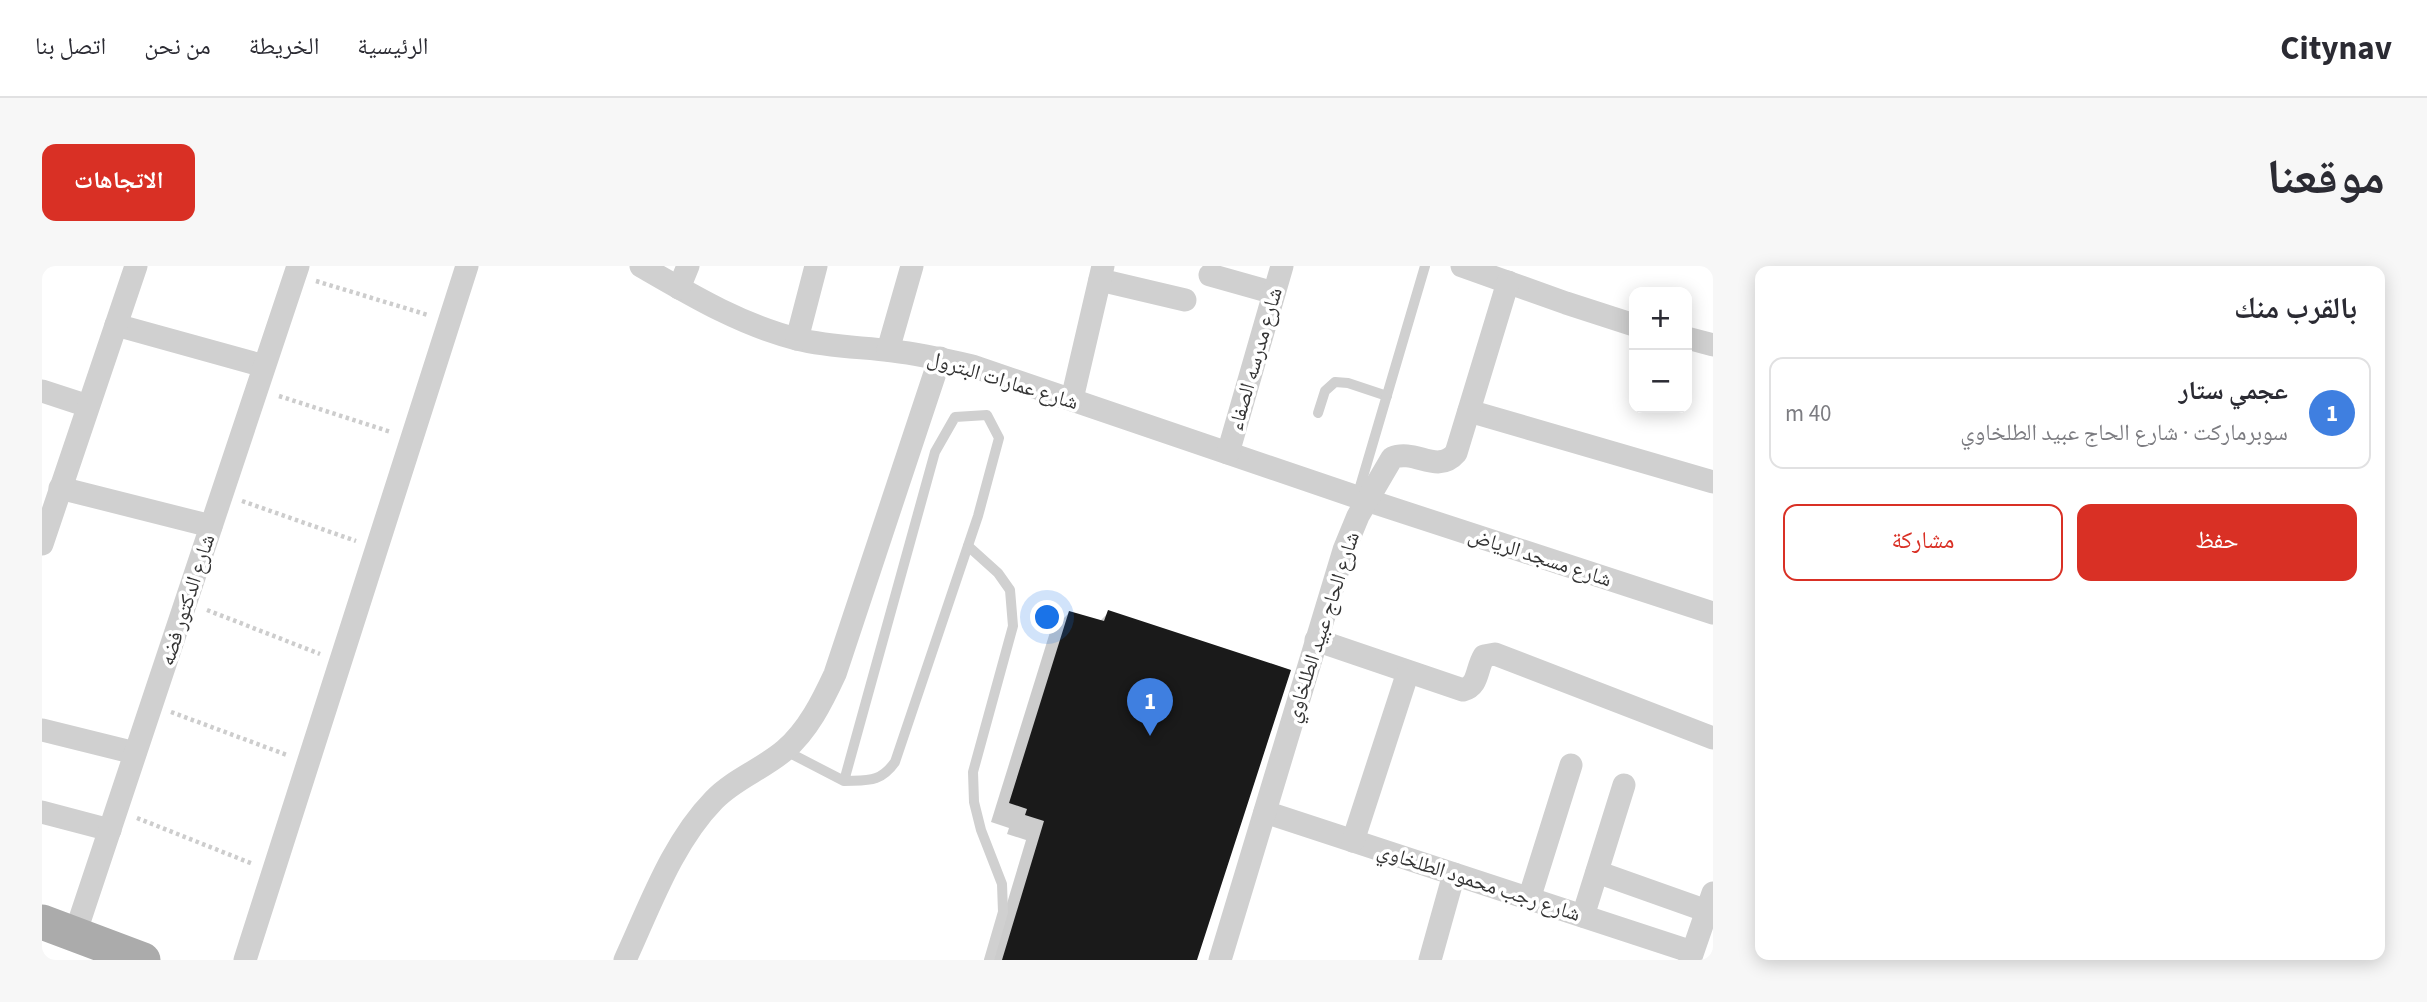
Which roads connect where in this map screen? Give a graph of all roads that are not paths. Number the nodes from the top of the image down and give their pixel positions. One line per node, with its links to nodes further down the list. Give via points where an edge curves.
1 (136, 266): 18 (street)
2 (467, 266): 61 (street)
3 (641, 266): 14 (street, شارع عمارات البترول)
4 (688, 266): 14 (street)
5 (816, 266): 19 (street)
6 (912, 266): 22 (street)
7 (1282, 266): 15 (street, شارع مدرسه الصفاء)
8 (1425, 266): 26 (lane)
9 (1462, 266): 13 (street)
10 (297, 270): 24 (street, شارع الدكتور فضه)
11 (1102, 273): 16 (street); 27 (street)
12 (1210, 275): 15 (street)
13 (1508, 282): 17 (street); 29 (street, شارع الحاج عبيد الطلخاوي)
14 (679, 288): 19 (street, شارع عمارات البترول, via 756,326)
15 (1274, 293): 31 (street, شارع مدرسه الصفاء)
16 (1185, 300)
17 (1629, 323)
18 (116, 325): 24 (street); 28 (street)
19 (797, 339): 22 (street, شارع عمارات البترول)
20 (1692, 339): 21 (street)
21 (1713, 345)
22 (888, 350): 23 (street, شارع عمارات البترول)
23 (940, 358): 27 (street, شارع عمارات البترول); 43 (street, via 835,674 815,715)
24 (264, 366): 35 (street, شارع الدكتور فضه)
25 (42, 391): 28 (street)
26 (1387, 396): 30 (lane, via 1335,382 1325,391); 34 (lane)
27 (1072, 399): 31 (street, شارع عمارات البترول)
28 (88, 406): 33 (street)
29 (1469, 411): 32 (street); 34 (street, شارع الحاج عبيد الطلخاوي, via 1452,458 1433,463 1404,454 1392,458)
30 (1318, 413)
31 (1228, 453): 34 (street, شارع عمارات البترول)
32 (1713, 482)
33 (60, 488): 35 (street); 36 (street)
34 (1362, 499): 38 (street, شارع مسجد الرياض); 39 (street, شارع الحاج عبيد الطلخاوي)
35 (211, 526): 44 (street, شارع الدكتور فضه)
36 (42, 544)
37 (968, 547): 46 (lane, via 895,762 877,779); 46 (lane, via 999,438 987,415 955,417 935,452); 63 (lane, via 1010,590 1013,626 973,772 979,821 1003,884 1003,912)
38 (1713, 613)
39 (1316, 640): 40 (street); 49 (street, شارع الحاج عبيد الطلخاوي)
40 (1408, 672): 42 (street, via 1467,690 1475,683 1482,659 1495,654); 51 (street)
41 (42, 730): 44 (street)
42 (1713, 738)
43 (785, 750): 46 (lane); 62 (street, via 715,799 691,829)
44 (135, 753): 50 (street, شارع الدكتور فضه)
45 (1571, 765): 54 (street)
46 (844, 781)
47 (1624, 785): 52 (street)
48 (42, 812): 50 (street)
49 (1265, 813): 51 (street, شارع رجب محمود الطلخاوي); 64 (street, شارع الحاج عبيد الطلخاوي)
50 (113, 820): 58 (street, شارع الدكتور فضه)
51 (1353, 841): 53 (street, شارع رجب محمود الطلخاوي)
52 (1597, 872): 55 (street); 56 (street)
53 (1454, 874): 54 (street, شارع رجب محمود الطلخاوي); 65 (street)
54 (1529, 899): 56 (street, شارع رجب محمود الطلخاوي)
55 (1710, 902): 59 (street)
56 (1583, 916): 59 (street, شارع رجب محمود الطلخاوي)
57 (42, 922): 58 (main road)
58 (75, 934): 60 (main road)
59 (1691, 956)
60 (143, 960)
61 (245, 960)
62 (625, 960)
63 (989, 960)
64 (1220, 960)
65 (1430, 960)

